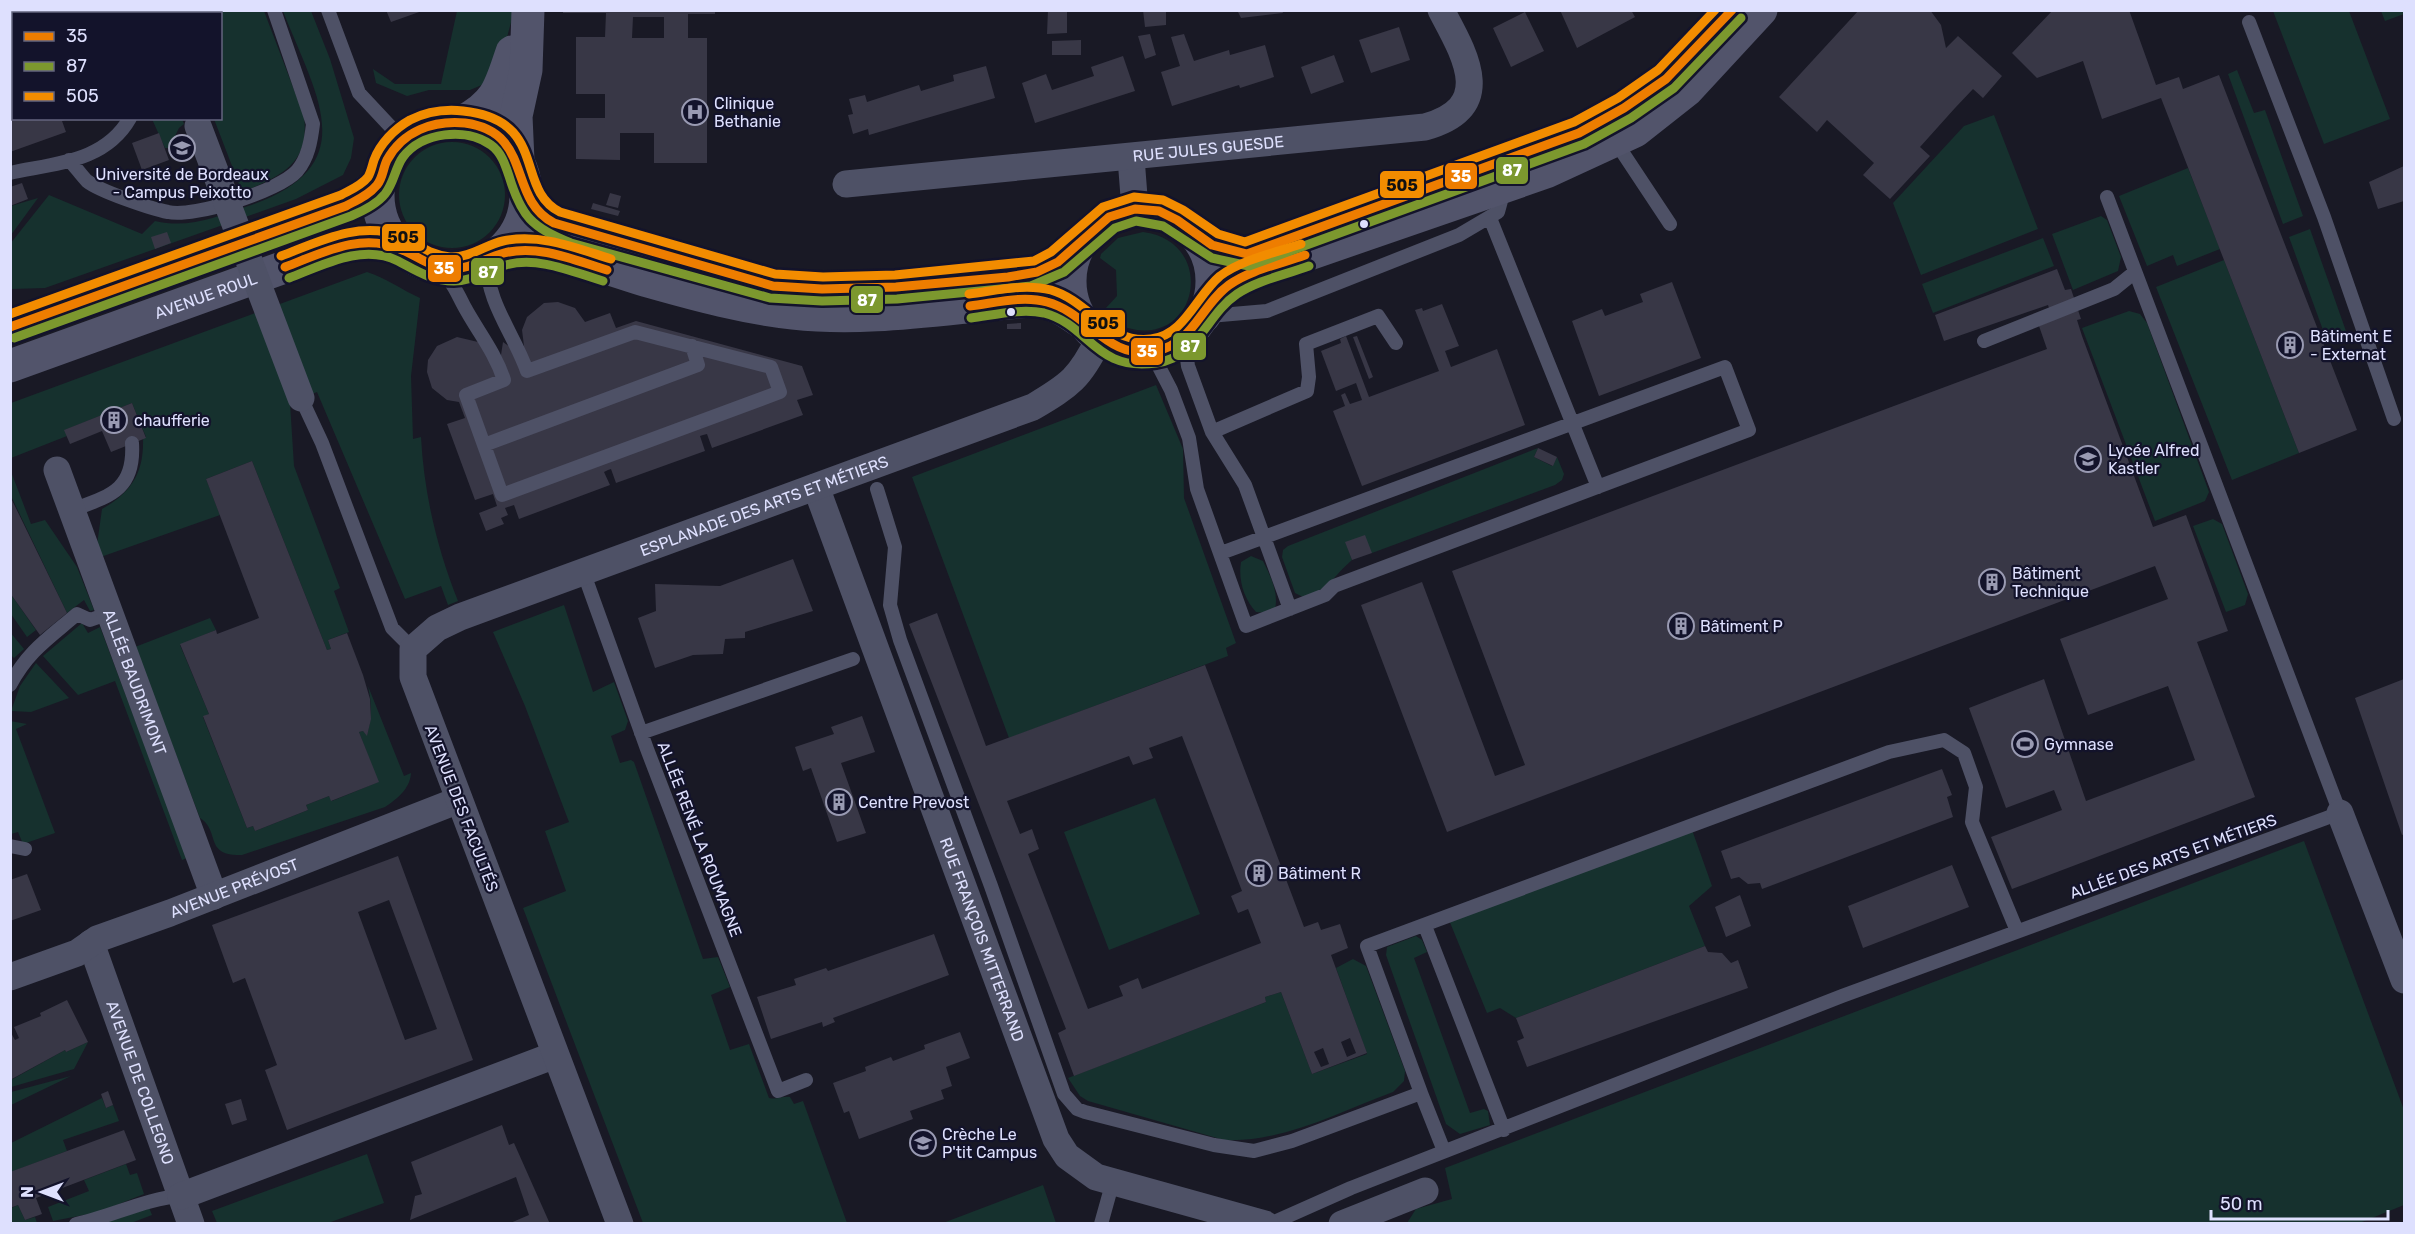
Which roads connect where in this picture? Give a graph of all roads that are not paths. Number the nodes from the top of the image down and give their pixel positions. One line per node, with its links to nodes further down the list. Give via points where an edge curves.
1 (273, 10): 14 (lane, via 313,124 311,143 296,172 252,195 206,210 169,213 88,182)
2 (328, 10): 12 (lane, via 359,93)
3 (527, 10): 9 (street, via 499,92 483,111); 15 (street, via 526,70 516,116)
4 (1441, 10): 13 (street, RUE JULES GUESDE, via 1466,57 1470,73 1459,110 1444,122)
5 (1732, 10): 11 (street, via 1666,79)
6 (1761, 10): 11 (street, via 1687,90 1635,131)
7 (2248, 22): 42 (lane, via 2324,217)
8 (129, 120): 14 (lane, via 104,149)
9 (464, 121): 12 (street, via 422,127); 15 (street, via 486,128 505,142)
10 (198, 126): 41 (street, bridge)
11 (1609, 130): 17 (street, via 1579,133); 24 (lane)
12 (402, 139): 18 (street, via 387,159)
13 (1131, 158): 19 (street, RUE JULES GUESDE); 22 (street)
14 (69, 160): 16 (lane)
15 (518, 161): 20 (street)
16 (10, 172)
17 (1494, 177): 23 (lane, via 1501,201 1498,212); 25 (street, via 1247,254 1221,249); 31 (street, via 1229,285 1215,297)
18 (379, 183): 27 (street, via 379,207 387,231); 32 (street, via 352,203 317,218)
19 (846, 184)
20 (526, 193): 26 (street, via 539,214 574,231 745,280 802,290 864,291 1029,274 1059,261); 28 (street, via 523,217 513,238)
21 (2107, 197): 30 (lane)
22 (1135, 209): 25 (street, via 1156,210); 26 (street, via 1114,214 1096,225)
23 (1490, 218): 31 (lane, via 1459,235 1267,311); 43 (lane)
24 (1671, 224)
25 (1193, 231): 31 (street, via 1206,250 1212,272 1212,294)
26 (1081, 242): 33 (street, via 1072,262 1070,283 1074,305)
27 (402, 250): 29 (street); 38 (street, AVENUE ROUL, via 354,242)
28 (492, 258): 29 (street, via 455,270); 33 (street, via 524,250 551,254 676,289 791,313 841,316 1048,302); 39 (lane, via 490,290)
29 (437, 268): 40 (lane, via 454,283 496,357)
30 (2135, 272): 34 (lane, via 2114,289); 62 (lane)
31 (1196, 325): 37 (street, via 1173,345); 44 (lane, via 1186,351 1188,366)
32 (10, 327)
33 (1092, 331): 37 (street, via 1117,348); 48 (street, ESPLANADE DES ARTS ET MÉTIERS, via 1084,369 1061,390 1033,407)
34 (1984, 341)
35 (1396, 343): 44 (lane, via 1378,316 1306,345 1307,391)
36 (692, 346): 39 (lane, via 635,332); 46 (lane, via 698,365); 46 (lane, via 771,367 780,392 502,495)
37 (1137, 352): 53 (lane, via 1157,363 1165,374 1190,438 1197,489)
38 (13, 364)
39 (527, 370): 40 (lane)
40 (504, 380): 46 (lane, via 466,395)
41 (301, 399): 57 (lane, via 322,443 393,628)
42 (2394, 419)
43 (1575, 423): 49 (lane); 49 (lane, via 1725,367 1749,430); 52 (lane)
44 (1212, 432): 52 (lane, via 1245,485)
45 (132, 443): 51 (lane, via 133,461 126,483 105,498)
46 (484, 446)
47 (57, 470): 51 (street, ALLÉE BAUDRIMONT)
48 (816, 487): 54 (street, ESPLANADE DES ARTS ET MÉTIERS); 76 (street, RUE FRANÇOIS MITTERRAND, via 1056,1139 1080,1167)
49 (1598, 487): 55 (lane, via 1335,586 1325,595)
50 (878, 489): 73 (lane, via 895,547 890,605 894,623 1070,1103 1084,1112 1214,1146 1254,1150 1292,1141)
51 (72, 510): 56 (street, ALLÉE BAUDRIMONT)
52 (1262, 538): 53 (lane); 55 (lane)
53 (1221, 553): 55 (lane, via 1246,626)
54 (583, 571): 57 (street, ESPLANADE DES ARTS ET MÉTIERS, via 447,622); 60 (lane, ALLÉE RENÉ LA ROUMAGNE)
55 (1290, 609)
56 (110, 612): 59 (lane, via 90,620 77,614 22,663); 65 (street, ALLÉE BAUDRIMONT)
57 (412, 650): 61 (street, AVENUE DES FACULTÉS, via 413,677)
58 (854, 659): 60 (lane)
59 (10, 685)
60 (641, 733): 72 (lane, ALLÉE RENÉ LA ROUMAGNE, via 778,1091)
61 (459, 800): 65 (street, AVENUE PRÉVOST); 71 (street, AVENUE DES FACULTÉS)
62 (2340, 813): 67 (lane, ALLÉE DES ARTS ET MÉTIERS); 70 (street)
63 (10, 846): 64 (lane)
64 (25, 849)
65 (214, 896): 68 (street, AVENUE PRÉVOST)
66 (1425, 926): 67 (lane, via 1889,752 1944,740 1964,753 1976,787 1972,822); 73 (lane, via 1367,946); 74 (lane)
67 (2017, 931): 74 (lane, ALLÉE DES ARTS ET MÉTIERS)
68 (91, 943): 69 (street, AVENUE PRÉVOST, via 77,953); 78 (street, AVENUE DE COLLEGNO)
69 (10, 977)
70 (2404, 980)
71 (555, 1055): 78 (street); 82 (street, AVENUE DES FACULTÉS)
72 (806, 1080)
73 (1421, 1094): 75 (lane)
74 (1504, 1130): 75 (lane, ALLÉE DES ARTS ET MÉTIERS)
75 (1444, 1151): 85 (lane, ALLÉE DES ARTS ET MÉTIERS)
76 (1113, 1181): 83 (lane); 84 (street, RUE FRANÇOIS MITTERRAND)
77 (1425, 1191): 79 (street)
78 (181, 1196): 80 (lane, via 167,1196); 81 (street, AVENUE DE COLLEGNO)
79 (1384, 1216): 86 (street)
80 (76, 1224)
81 (191, 1224)
82 (620, 1224)
83 (1101, 1224)
84 (1265, 1224)
85 (1270, 1224)
86 (1342, 1224)

